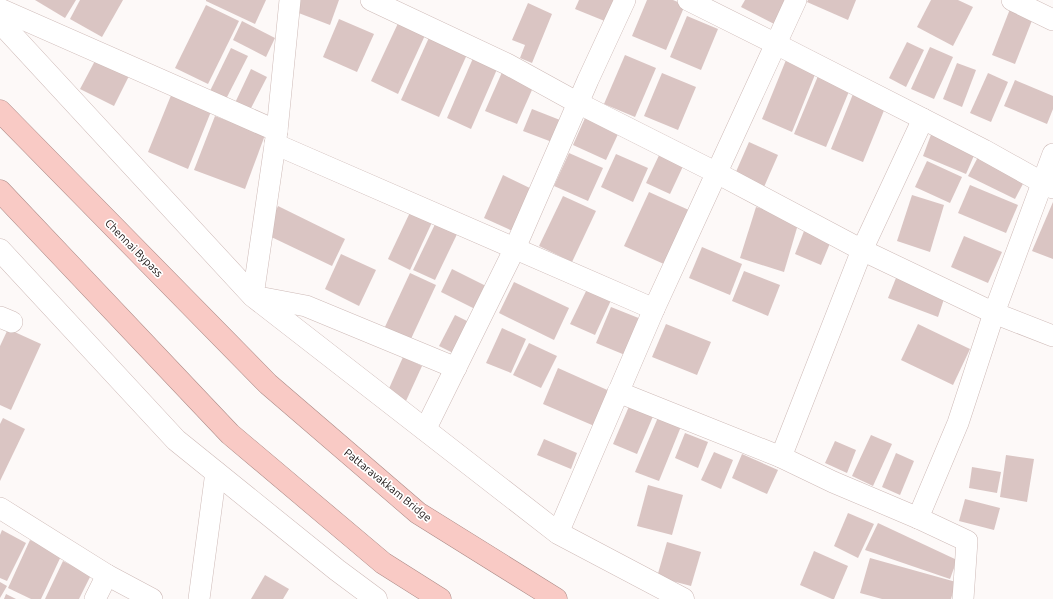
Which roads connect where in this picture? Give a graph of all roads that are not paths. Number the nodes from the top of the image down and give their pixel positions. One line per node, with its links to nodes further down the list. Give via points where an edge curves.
1 (290, 0): 14 (street)
2 (371, 0): 11 (street, via 507,64)
3 (625, 0): 11 (street)
4 (688, 0): 10 (street)
5 (796, 0): 10 (street)
6 (1012, 0): 8 (street)
7 (0, 9): 14 (street)
8 (1053, 20)
9 (0, 22): 22 (street)
10 (776, 44): 13 (street); 16 (street)
11 (578, 103): 16 (street); 19 (street)
12 (0, 111): 27 (highway, Chennai Bypass)
13 (923, 120): 17 (street); 21 (street)
14 (276, 138): 19 (street); 22 (street)
15 (1053, 154): 17 (street)
16 (717, 173): 21 (street); 23 (street)
17 (1048, 186): 24 (street)
18 (0, 191): 40 (highway, via 230,434 383,563)
19 (515, 248): 23 (street); 26 (street)
20 (0, 250): 31 (street, via 176,440)
21 (862, 250): 24 (street); 30 (street)
22 (253, 296): 26 (street, via 306,306); 29 (street)
23 (654, 309): 28 (street)
24 (994, 313): 25 (street); 33 (street, via 958,423)
25 (1053, 336)
26 (456, 368): 29 (street)
27 (268, 384): 41 (highway, Pattaravakkam Bridge, via 418,513)
28 (618, 392): 30 (street); 34 (street)
29 (425, 430): 34 (street)
30 (781, 457): 33 (street)
31 (216, 472): 36 (street); 39 (street)
32 (0, 508): 35 (street)
33 (918, 518): 43 (street, via 967,541)
34 (558, 533): 42 (street)
35 (107, 575): 37 (street); 38 (street)
36 (370, 597)
37 (95, 599)
38 (152, 599)
39 (199, 599)
40 (440, 599)
41 (556, 599)
42 (683, 599)
43 (963, 599)

